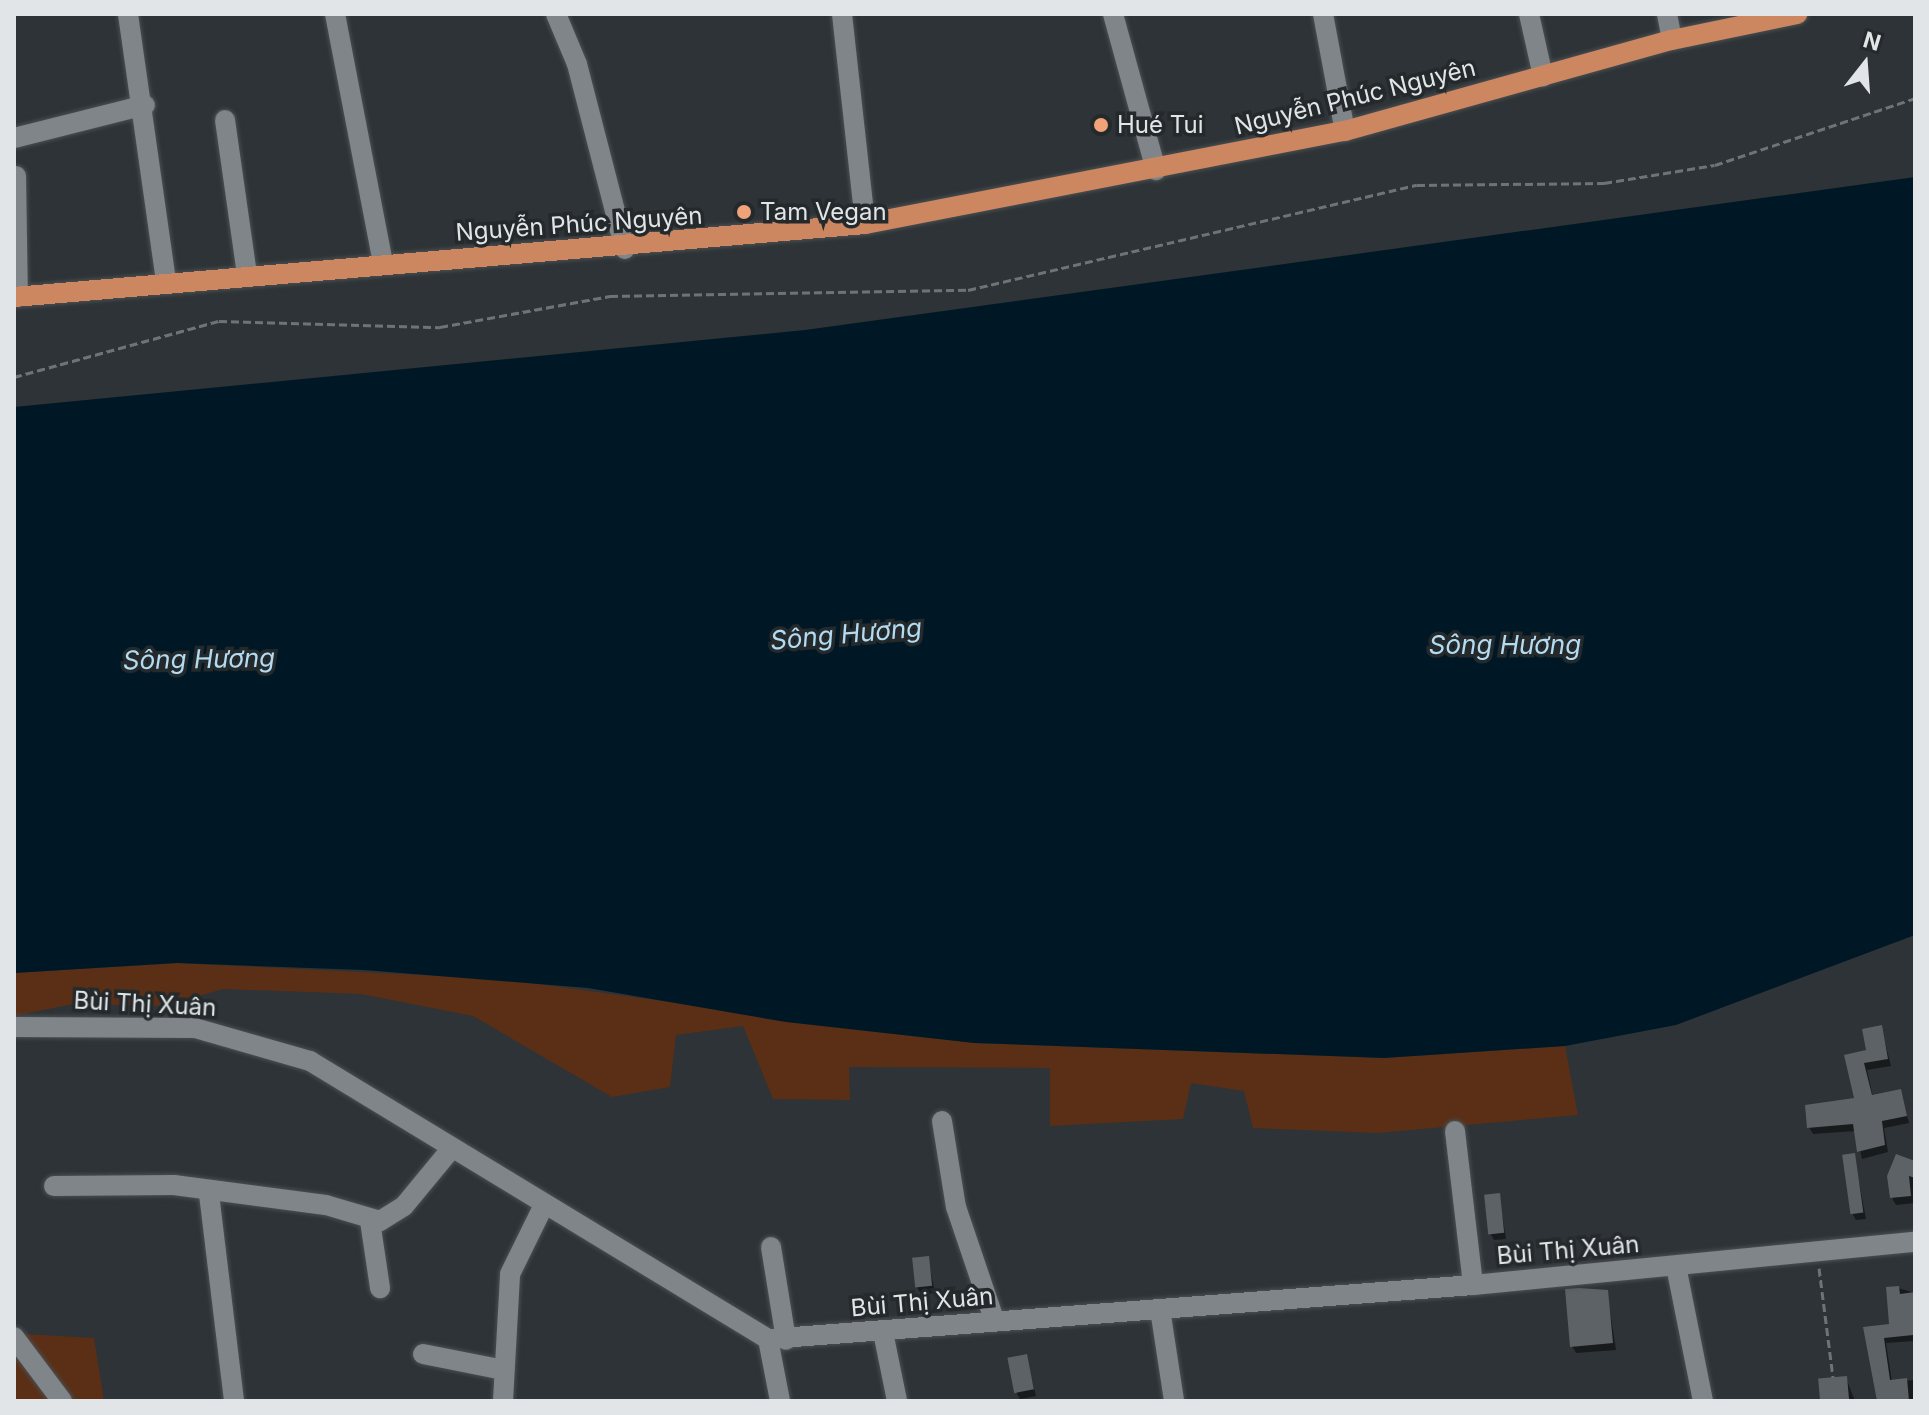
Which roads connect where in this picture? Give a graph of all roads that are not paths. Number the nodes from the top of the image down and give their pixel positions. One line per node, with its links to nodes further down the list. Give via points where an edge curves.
1 (128, 14): 12 (street)
2 (335, 14): 20 (street)
3 (556, 14): 19 (street, via 577,64)
4 (842, 14): 18 (street)
5 (1113, 14): 16 (street)
6 (1323, 14): 14 (street)
7 (1529, 14): 11 (street)
8 (1667, 14): 10 (street)
9 (1797, 14): 10 (main road, Nguyễn Phúc Nguyên)
10 (1672, 40): 11 (main road, Nguyễn Phúc Nguyên)
11 (1543, 76): 14 (main road, Nguyễn Phúc Nguyên)
12 (145, 105): 15 (street); 22 (street)
13 (225, 120): 21 (street)
14 (1345, 131): 16 (main road, Nguyễn Phúc Nguyên)
15 (14, 138)
16 (1156, 170): 18 (main road, Nguyễn Phúc Nguyên)
17 (16, 176): 23 (street)
18 (865, 224): 19 (main road, Nguyễn Phúc Nguyên)
19 (625, 249): 20 (main road, Nguyễn Phúc Nguyên)
20 (383, 264): 21 (main road, Nguyễn Phúc Nguyên)
21 (247, 275): 22 (main road, Nguyễn Phúc Nguyên)
22 (166, 280): 23 (main road, Nguyễn Phúc Nguyên)
23 (16, 297)
24 (14, 1027): 27 (street, Bùi Thị Xuân, via 113,1023 255,1041 310,1061)
25 (942, 1121): 38 (street, via 956,1207)
26 (1455, 1131): 35 (street)
27 (452, 1148): 30 (street, Bùi Thị Xuân); 31 (street, via 404,1206)
28 (54, 1186): 29 (street, via 155,1183)
29 (209, 1194): 31 (street, via 326,1205); 45 (street)
30 (544, 1205): 41 (street, Bùi Thị Xuân); 43 (street, via 510,1274)
31 (370, 1221): 36 (street)
32 (1915, 1242): 34 (street, Bùi Thị Xuân)
33 (771, 1247): 41 (street)
34 (1676, 1266): 35 (street, Bùi Thị Xuân); 50 (street)
35 (1473, 1285): 37 (street, Bùi Thị Xuân)
36 (380, 1288)
37 (1160, 1309): 38 (street, Bùi Thị Xuân); 49 (street)
38 (995, 1322): 39 (street, Bùi Thị Xuân)
39 (883, 1332): 41 (street, Bùi Thị Xuân); 48 (street)
40 (14, 1337): 44 (street)
41 (777, 1339): 47 (street)
42 (423, 1354): 43 (street)
43 (504, 1370): 46 (street)
44 (62, 1401)
45 (234, 1401)
46 (503, 1401)
47 (780, 1401)
48 (897, 1401)
49 (1174, 1401)
50 (1703, 1401)

